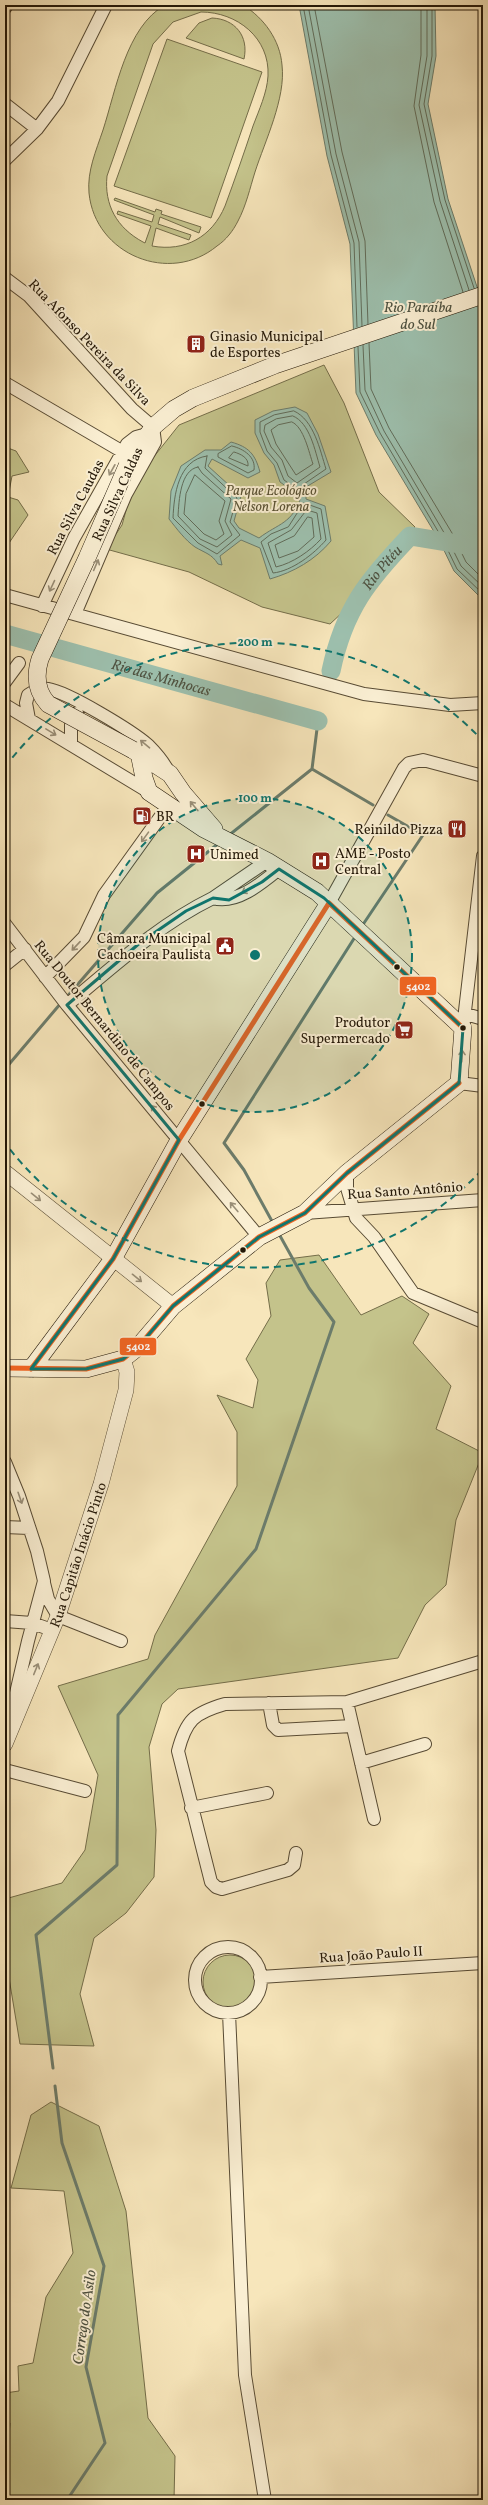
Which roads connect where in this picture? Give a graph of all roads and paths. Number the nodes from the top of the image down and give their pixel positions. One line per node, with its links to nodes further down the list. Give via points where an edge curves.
1 (7, 5): 3 (street)
2 (106, 5): 5 (street, via 58,101)
3 (5, 8)
4 (5, 104): 5 (street)
5 (37, 129): 6 (street)
6 (5, 160)
7 (5, 278): 10 (street, Rua Afonso Pereira da Silva, via 29,296)
8 (483, 295): 10 (main road, Rua Silva Caldas, via 236,379 174,409)
9 (5, 383): 11 (street)
10 (150, 431): 11 (main road, Rua Silva Caldas); 14 (street, one-way to 10, via 126,494 155,442)
11 (125, 459): 13 (street, Rua Silva Caudas, one-way to 13, via 74,538); 22 (main road, Rua Silva Caldas, bridge, via 87,558 37,668 38,685 44,699 58,710)
12 (5, 595): 13 (street)
13 (42, 606): 14 (street)
14 (75, 614): 17 (street, via 364,694 450,706)
15 (18, 663): 16 (street)
16 (5, 682)
17 (483, 703)
18 (5, 705): 20 (street)
19 (82, 705): 20 (street, via 52,690 37,690 26,699); 21 (street, via 72,720); 24 (street, one-way to 19, via 147,744)
20 (29, 718): 21 (street, one-way to 21)
21 (71, 744): 25 (street)
22 (136, 751): 24 (main road); 25 (main road, via 144,778)
23 (483, 776): 29 (street, via 423,760 409,763)
24 (172, 777): 25 (main road); 26 (main road, one-way to 24)
25 (158, 798): 26 (main road, via 204,829); 33 (street, one-way to 33, via 104,895 84,937)
26 (220, 835): 28 (main road)
27 (483, 856): 36 (street)
28 (273, 865): 29 (main road, via 317,892); 34 (street, via 186,911 141,942)
29 (329, 903): 36 (main road); 39 (main road)
30 (5, 924): 31 (street, Rua Doutor Bernardino de Campos)
31 (25, 948): 32 (street); 33 (street, Rua Doutor Bernardino de Campos)
32 (5, 966)
33 (45, 977): 34 (street, Rua Doutor Bernardino de Campos)
34 (67, 1005): 39 (street, Rua Doutor Bernardino de Campos, one-way to 34)
35 (483, 1019): 36 (street)
36 (465, 1021): 37 (main road, one-way to 36)
37 (459, 1083): 38 (street); 40 (main road)
38 (483, 1086)
39 (180, 1140): 45 (street, Rua Doutor Bernardino de Campos, one-way to 39); 46 (main road)
40 (347, 1173): 43 (street); 44 (main road)
41 (6, 1175): 46 (street, one-way to 46)
42 (483, 1200): 43 (street, Rua Santo Antônio)
43 (351, 1209): 44 (street, Rua Santo Antônio); 48 (street, via 413,1293)
44 (305, 1213): 45 (main road)
45 (259, 1236): 47 (main road)
46 (113, 1259): 47 (street, one-way to 47); 51 (main road)
47 (172, 1306): 49 (main road, via 138,1347)
48 (483, 1322)
49 (123, 1360): 51 (main road, via 86,1369); 56 (street, Rua Capitão Inácio Pinto, via 128,1380 122,1408 101,1484)
50 (5, 1368): 51 (main road)
51 (31, 1369)
52 (5, 1462): 54 (street, one-way to 54)
53 (5, 1527): 54 (street)
54 (29, 1528): 55 (street)
55 (44, 1581): 56 (street, via 48,1599); 58 (street)
56 (58, 1616): 59 (street, Rua Capitão Inácio Pinto); 60 (street)
57 (5, 1621): 58 (street)
58 (32, 1623): 59 (street); 65 (street)
59 (52, 1630): 65 (street, Rua Capitão Inácio Pinto, one-way to 59)
60 (121, 1641)
61 (483, 1661): 62 (street)
62 (347, 1702): 63 (street); 64 (street)
63 (269, 1703): 64 (street, via 273,1725 278,1730); 71 (street, via 224,1704 206,1710 190,1720 183,1732 178,1751)
64 (352, 1726): 67 (street)
65 (5, 1744)
66 (425, 1744): 67 (street)
67 (361, 1763): 72 (street)
68 (5, 1770): 69 (street)
69 (85, 1791)
70 (267, 1793): 71 (street)
71 (192, 1808): 73 (street, via 210,1882 216,1887 222,1889 288,1870 294,1865)
72 (374, 1819)
73 (296, 1853)
74 (483, 1963): 75 (street, Rua João Paulo II)
75 (260, 1977): 76 (street, via 258,1995 242,2010); 76 (street, via 252,1959 235,1948 215,1950 200,1963 195,1982 199,1997 210,2008)
76 (229, 2014): 77 (street, via 246,2375)
77 (264, 2500)

